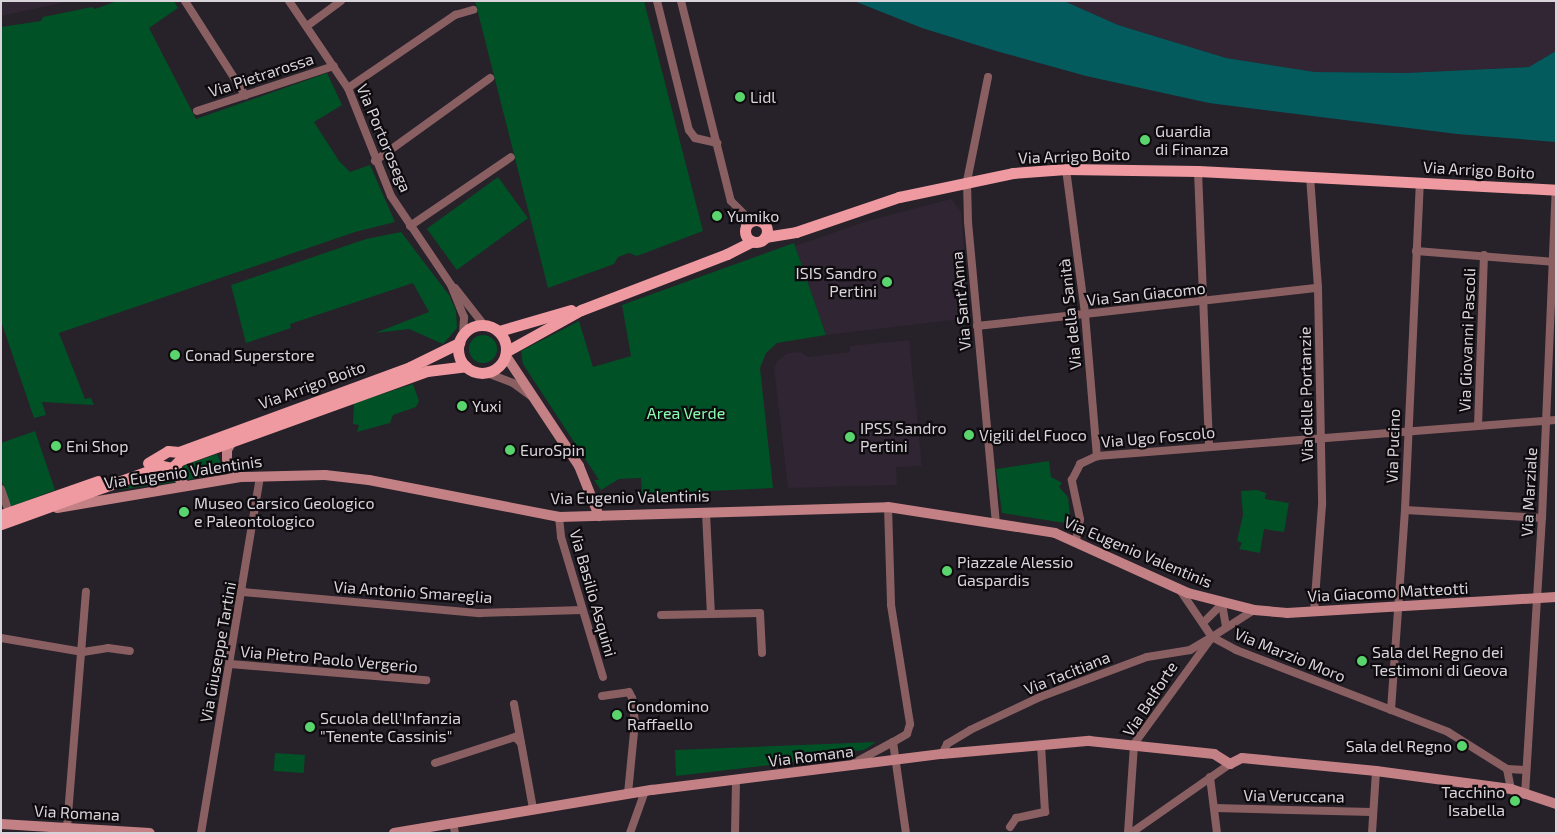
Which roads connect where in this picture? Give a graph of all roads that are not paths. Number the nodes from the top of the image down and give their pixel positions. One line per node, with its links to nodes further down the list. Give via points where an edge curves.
1 (185, 1): 12 (street)
2 (289, 1): 7 (street, Via Portorosega)
3 (342, 1): 7 (street)
4 (657, 1): 14 (street, via 689,130 695,138)
5 (681, 1): 14 (street)
6 (474, 10): 11 (street, via 455,14)
7 (306, 26): 8 (street, Via Portorosega)
8 (334, 66): 11 (street, Via Portorosega); 12 (street, Via Pietrarossa)
9 (988, 77): 20 (street, Via Sant'Anna)
10 (490, 78): 16 (street)
11 (348, 88): 16 (street, Via Portorosega)
12 (245, 95): 13 (street, Via Pietrarossa)
13 (197, 111)
14 (717, 143): 24 (street, via 731,201)
15 (510, 157): 23 (street)
16 (375, 161): 23 (street, Via Portorosega)
17 (1066, 169): 18 (main road, Via Arrigo Boito); 20 (main road, Via Arrigo Boito); 33 (street, Via della Sanità)
18 (1198, 171): 19 (main road, Via Arrigo Boito); 31 (street)
19 (1310, 176): 21 (main road, Via Arrigo Boito); 30 (street, Via delle Portanzie)
20 (967, 181): 25 (main road, Via Arrigo Boito, via 899,197 802,230); 35 (street, Via Sant'Anna)
21 (1420, 182): 22 (main road, Via Arrigo Boito); 26 (street, Via Pucino)
22 (1556, 190): 28 (street, Via Marziale)
23 (410, 226): 29 (street, Via Portorosega)
24 (749, 232): 25 (main road, Via Arrigo Boito); 25 (main road, via 762,222); 32 (main road, via 739,247)
25 (766, 234)
26 (1416, 251): 27 (street); 45 (street, Via Pucino)
27 (1484, 256): 28 (street); 44 (street, Via Giovanni Pascoli)
28 (1554, 261): 43 (street, Via Marziale)
29 (452, 285): 34 (street, Via Portorosega); 37 (street, Via Portorosega, via 464,317)
30 (1318, 288): 31 (street, Via San Giacomo); 46 (street, Via delle Portanzie)
31 (1203, 302): 33 (street, Via San Giacomo); 48 (street)
32 (581, 310): 36 (main road); 38 (main road)
33 (1085, 314): 35 (street, Via San Giacomo); 49 (street, Via della Sanità)
34 (484, 325): 36 (main road); 37 (main road, Via Arrigo Boito, via 472,327)
35 (977, 326): 64 (street, Via Sant'Anna)
36 (498, 331): 38 (main road, via 506,342)
37 (461, 339): 39 (main road, via 458,353); 50 (main road, Via Arrigo Boito, via 410,367)
38 (506, 353): 40 (main road, via 500,365); 41 (main road)
39 (466, 366): 40 (main road, Via Arrigo Boito, via 475,372); 47 (main road, Via Arrigo Boito, via 427,371)
40 (487, 373): 41 (street, via 513,383)
41 (533, 397): 60 (main road, via 580,466)
42 (1556, 420): 43 (street, Via Ugo Foscolo)
43 (1546, 421): 44 (street, Via Ugo Foscolo); 62 (street, Via Marziale)
44 (1478, 426): 45 (street, Via Ugo Foscolo)
45 (1407, 431): 46 (street, Via Ugo Foscolo); 57 (street, Via Pucino)
46 (1320, 437): 48 (street, Via Ugo Foscolo); 75 (street, Via delle Portanzie, via 1322,505)
47 (233, 440): 50 (main road, Via Arrigo Boito); 52 (main road, via 227,450 227,460)
48 (1209, 446): 49 (street, Via Ugo Foscolo)
49 (1097, 456): 65 (street, Via Ugo Foscolo, via 1080,464 1072,480 1080,519)
50 (171, 460): 53 (main road); 55 (main road, Via Arrigo Boito)
51 (260, 476): 52 (main road, Via Eugenio Valentinis); 61 (main road, Via Eugenio Valentinis, via 325,475 368,480); 68 (street, Via Giuseppe Tartini)
52 (240, 477): 53 (main road, Via Eugenio Valentinis)
53 (185, 486): 55 (main road, Via Eugenio Valentinis)
54 (1, 489): 59 (street)
55 (35, 507): 59 (main road, Via Eugenio Valentinis); 63 (main road, Via Eugenio Valentinis)
56 (888, 507): 58 (main road, Via Eugenio Valentinis); 64 (main road, Via Eugenio Valentinis); 91 (street, via 891,605 910,724 906,734)
57 (1405, 510): 62 (street); 72 (street, Via Pucino)
58 (706, 513): 60 (main road, Via Eugenio Valentinis); 76 (street)
59 (5, 514)
60 (599, 516): 61 (main road, Via Eugenio Valentinis)
61 (559, 517): 73 (street, Via Basilio Asquini, via 561,537)
62 (1542, 518): 70 (street, Via Marziale)
63 (1, 524)
64 (996, 524): 65 (main road, Via Eugenio Valentinis)
65 (1076, 540): 66 (main road, Via Eugenio Valentinis)
66 (1180, 590): 71 (main road, Via Eugenio Valentinis); 78 (street, Via Marzio Moro)
67 (86, 592): 83 (street)
68 (243, 592): 73 (street, Via Antonio Smareglia, via 480,613); 85 (street, Via Giuseppe Tartini)
69 (1556, 597): 70 (main road, Via Giacomo Matteotti)
70 (1537, 598): 72 (main road, Via Giacomo Matteotti); 101 (street, Via Marziale)
71 (1222, 604): 74 (main road, Via Giacomo Matteotti); 78 (street); 79 (street)
72 (1398, 606): 75 (main road, Via Giacomo Matteotti); 90 (street, Via Pucino)
73 (582, 610): 86 (street, Via Basilio Asquini)
74 (1254, 610): 75 (main road, Via Giacomo Matteotti); 79 (street, Via Belforte)
75 (1314, 611)
76 (711, 614): 77 (street); 84 (street, via 760,613)
77 (660, 615)
78 (1203, 623): 80 (street, Via Marzio Moro)
79 (1226, 626): 80 (street, Via Belforte)
80 (1212, 637): 90 (street, Via Marzio Moro, via 1236,650); 93 (street, Via Belforte); 95 (street, Via Tacitiana, via 1190,650 1147,657 1040,697 970,730 947,744)
81 (1, 638): 83 (street)
82 (130, 651): 83 (street, via 108,648)
83 (83, 652): 114 (street)
84 (762, 653)
85 (230, 664): 87 (street, Via Pietro Paolo Vergerio); 119 (street, Via Giuseppe Tartini)
86 (602, 676)
87 (426, 680)
88 (602, 696): 107 (street, via 629,692 632,698 635,722)
89 (514, 704): 92 (street)
90 (1391, 710): 100 (street, Via Marzio Moro, via 1448,732)
91 (893, 742): 96 (street); 99 (street)
92 (521, 743): 97 (street, via 515,737); 111 (street)
93 (1134, 744): 94 (main road, Via Romana, via 1089,741); 98 (main road, Via Romana, via 1214,754); 124 (street, Via Belforte)
94 (1041, 745): 95 (main road, Via Romana); 115 (street, via 1045,812 1016,818)
95 (942, 754): 96 (main road, Via Romana)
96 (896, 760): 99 (main road, Via Romana); 123 (street)
97 (435, 764)
98 (1230, 764): 102 (main road, via 1242,758); 103 (street)
99 (840, 768): 104 (main road, Via Romana)
100 (1508, 769): 101 (street, Via Marzio Moro); 105 (street)
101 (1526, 770): 108 (street, Via Marziale)
102 (1376, 771): 105 (main road); 112 (street)
103 (1210, 777): 110 (street); 124 (street)
104 (736, 780): 106 (main road, Via Romana); 122 (street)
105 (1511, 789): 108 (main road)
106 (645, 791): 107 (main road, Via Romana); 121 (street)
107 (628, 794): 111 (main road, Via Romana)
108 (1525, 795): 109 (main road)
109 (1556, 804)
110 (1214, 808): 112 (street, Via Veruccana); 125 (street)
111 (533, 809): 116 (main road, Via Romana)
112 (1372, 812): 126 (street)
113 (1, 824): 114 (main road, Via Romana)
114 (67, 827): 117 (main road, Via Romana)
115 (1010, 827)
116 (454, 828): 120 (main road, Via Romana)
117 (145, 833): 118 (main road, Via Romana)
118 (150, 833)
119 (201, 833)
120 (394, 833)
121 (630, 833)
122 (735, 833)
123 (906, 833)
124 (1130, 833)
125 (1218, 833)
126 (1372, 833)

